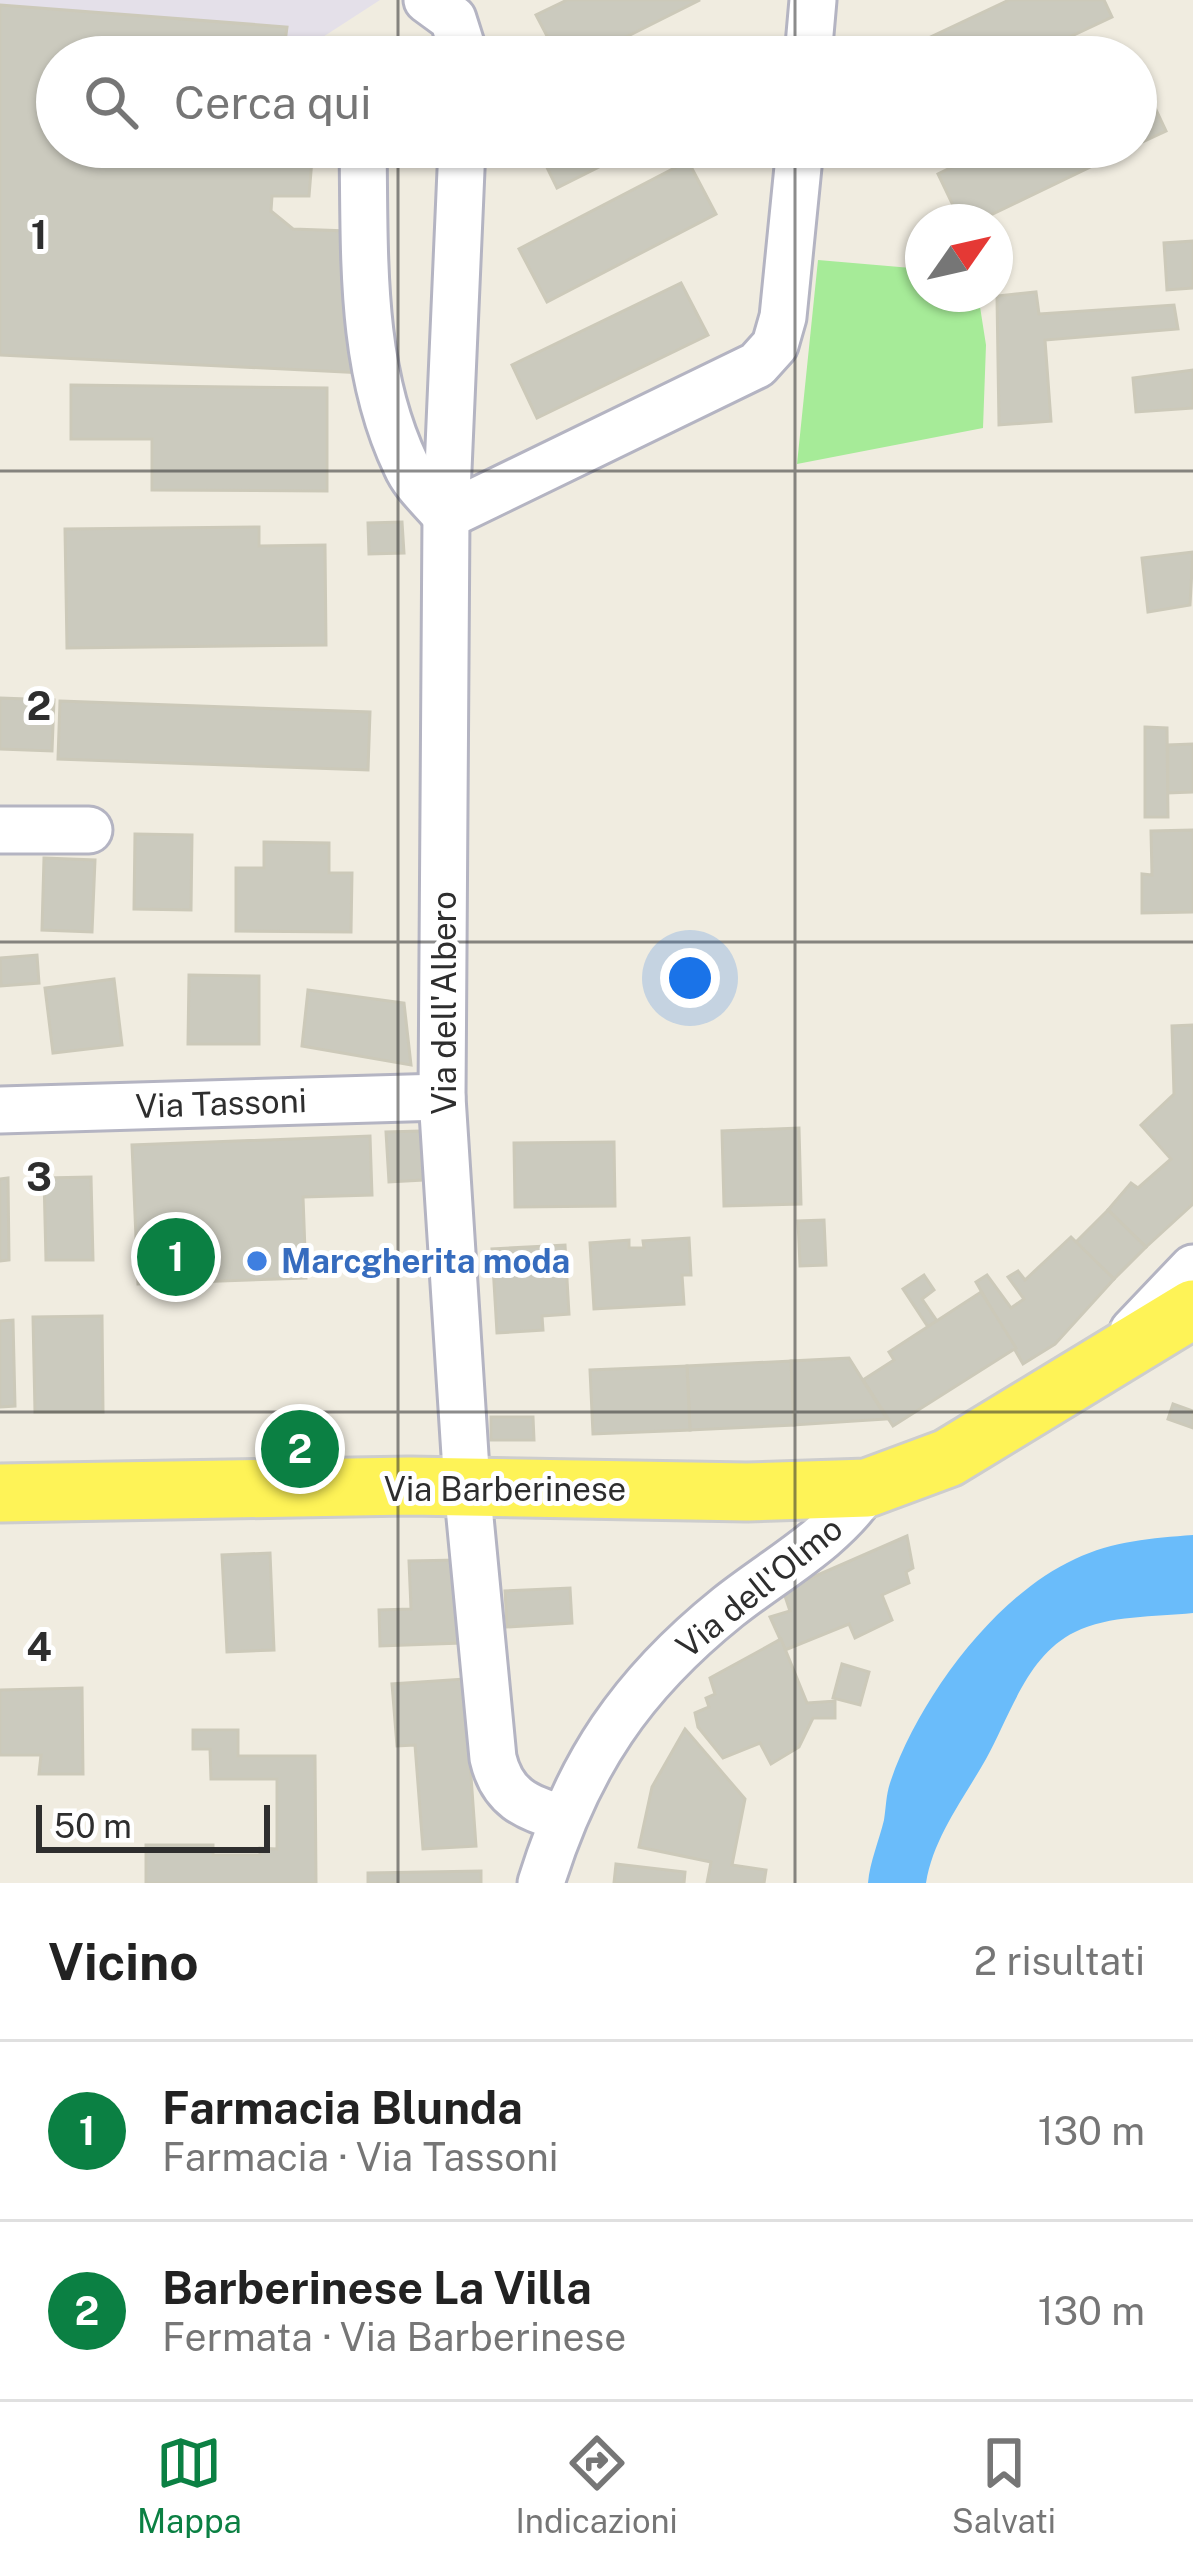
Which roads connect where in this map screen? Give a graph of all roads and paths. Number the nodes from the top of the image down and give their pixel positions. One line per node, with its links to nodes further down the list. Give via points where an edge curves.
1 (813, 0): 2 (street)
2 (810, 36)
3 (364, 168): 6 (street, via 375,369 407,470)
4 (462, 168): 6 (street, Via dell'Albero)
5 (798, 168): 6 (street, via 783,317 775,345 757,365)
6 (446, 516): 9 (street, Via dell'Albero)
7 (0, 830): 8 (street)
8 (89, 830)
9 (442, 1097): 10 (street, Via Tassoni); 14 (street, Via dell'Albero)
10 (0, 1110)
11 (1193, 1268): 13 (street)
12 (1193, 1309): 13 (main road, Via dell'Olmo)
13 (1104, 1364): 15 (main road, Via dell'Olmo, via 948,1458)
14 (467, 1486): 15 (main road, Via Barberinese); 16 (main road, Via Barberinese); 17 (street, Via dell'Albero, via 497,1774 519,1803)
15 (867, 1488): 17 (street, Via dell'Olmo, via 819,1543 729,1606 652,1679 604,1739)
16 (0, 1493)
17 (562, 1818): 18 (street, Via dell'Olmo)
18 (542, 1883)

